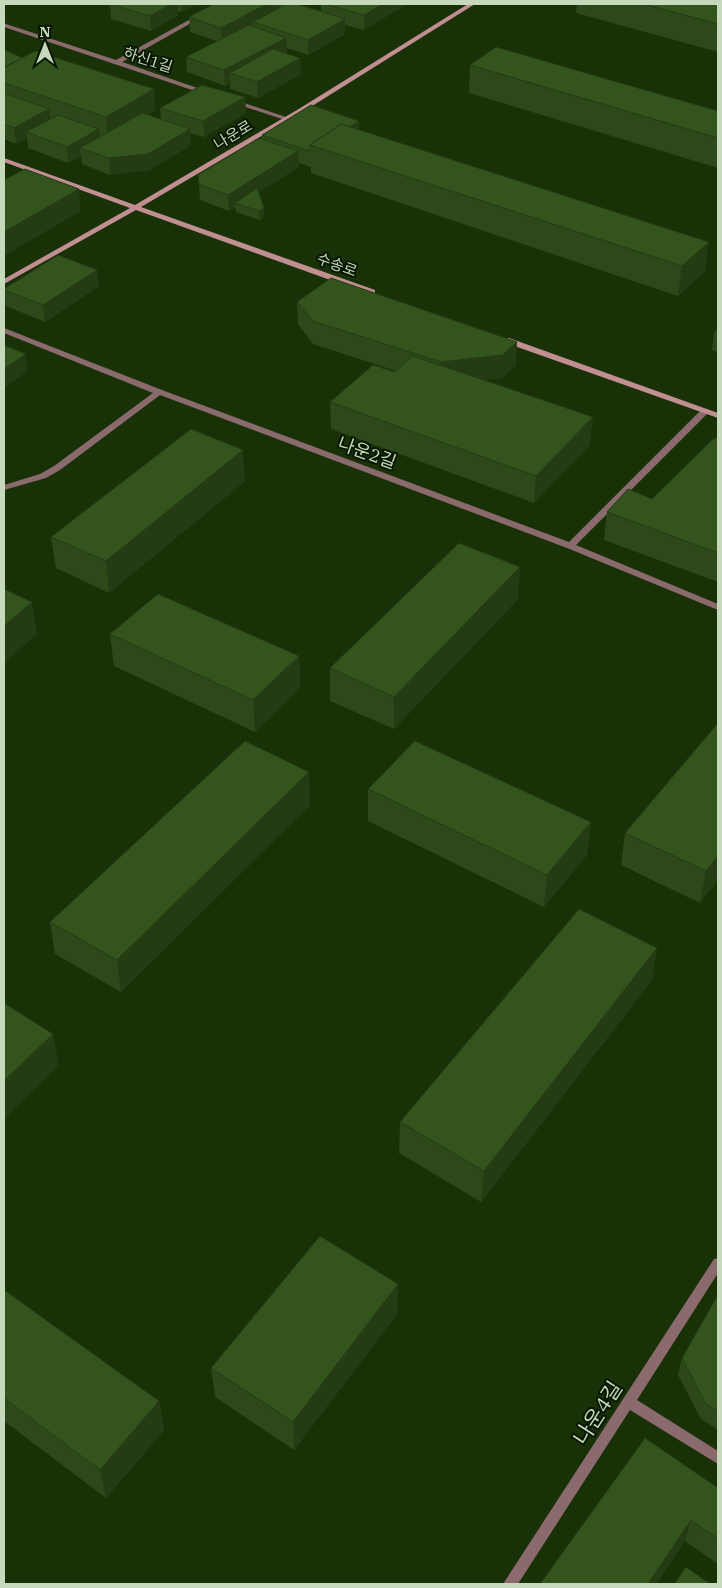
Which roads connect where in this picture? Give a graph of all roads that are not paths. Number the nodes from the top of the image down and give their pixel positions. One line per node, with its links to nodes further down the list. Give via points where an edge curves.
1 (222, 4): 4 (street)
2 (472, 4): 7 (street, 나운로)
3 (4, 26): 4 (street, 하신1길)
4 (116, 63): 5 (street, 하신1길)
5 (219, 97)
6 (228, 100): 7 (street)
7 (284, 118): 9 (street, 나운로)
8 (4, 160): 9 (street, 수송로)
9 (136, 208): 10 (street, 나운로); 11 (street, 수송로)
10 (4, 282)
11 (378, 294)
12 (4, 330): 14 (street, 나운2길)
13 (498, 338): 15 (street)
14 (159, 392): 17 (street, via 57,468 43,476); 18 (street, 나운2길)
15 (705, 411): 16 (street); 18 (street)
16 (718, 416)
17 (4, 488)
18 (570, 546): 19 (street, 나운2길)
19 (718, 607)
20 (718, 1263): 21 (street, 나운4길)
21 (629, 1402): 22 (street); 23 (street, 나운4길)
22 (718, 1458)
23 (510, 1584)

